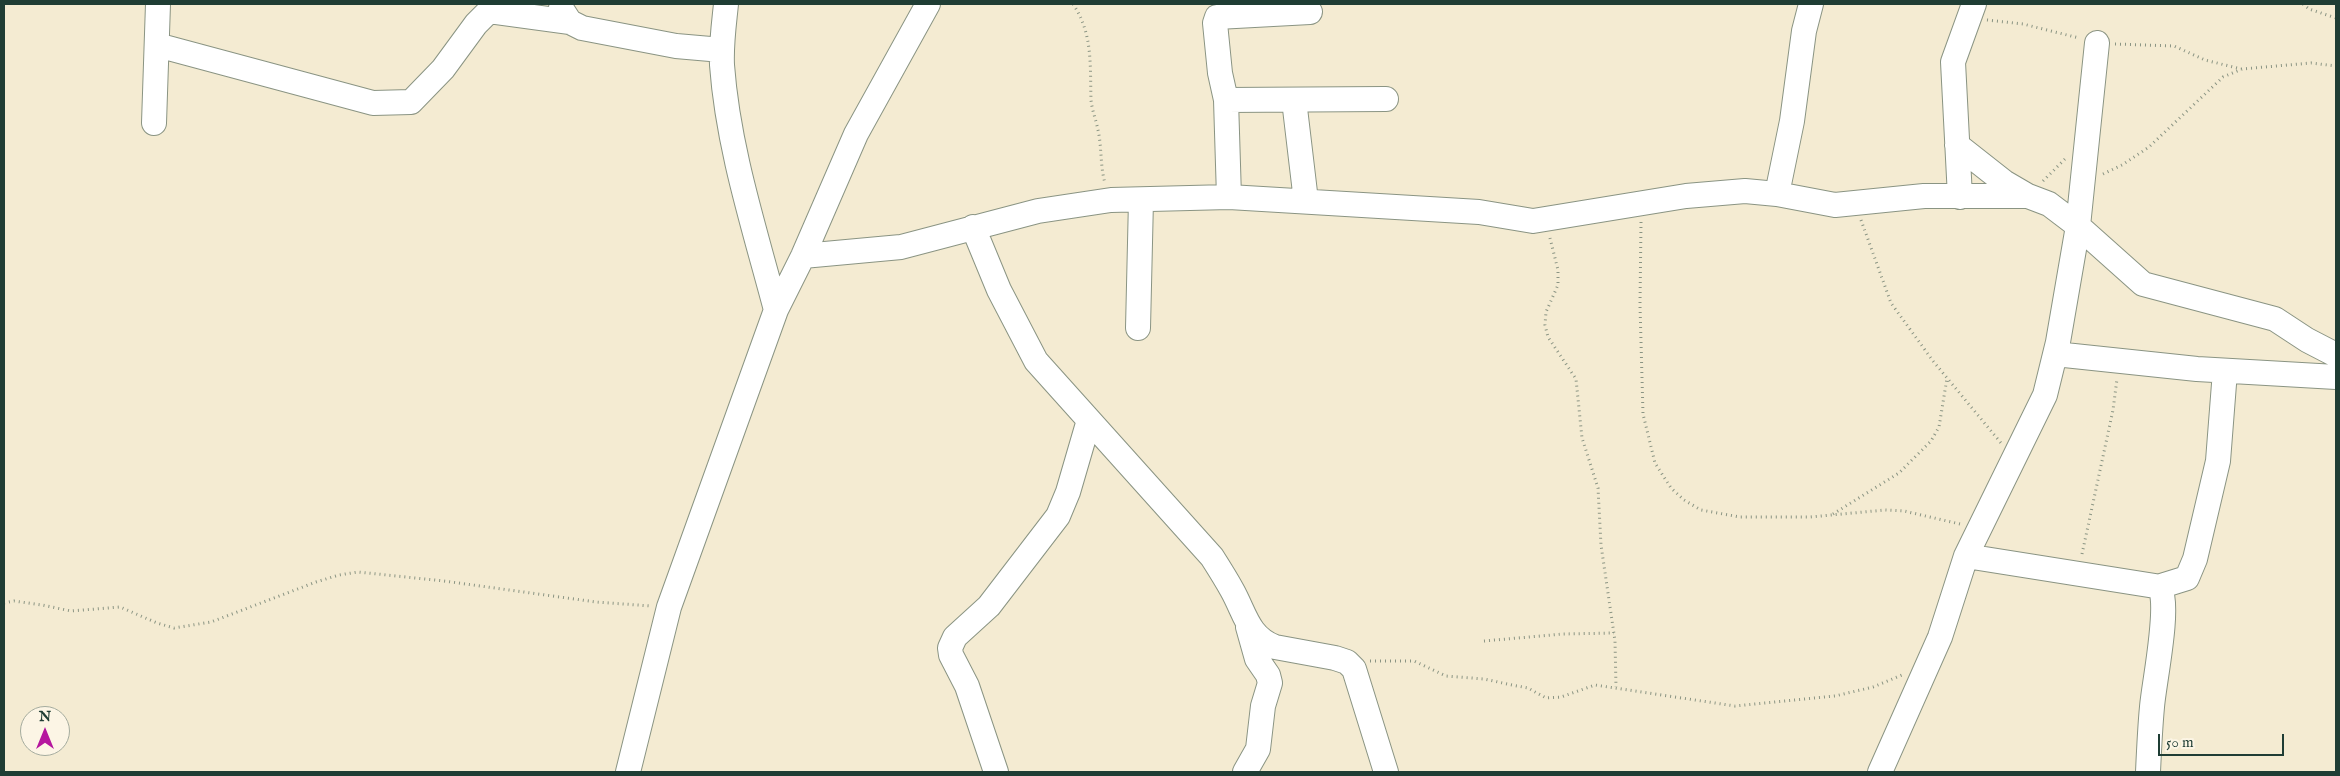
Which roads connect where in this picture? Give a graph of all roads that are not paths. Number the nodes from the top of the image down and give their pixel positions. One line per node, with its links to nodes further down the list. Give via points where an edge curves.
1 (158, 4): 9 (street)
2 (726, 4): 10 (street)
3 (928, 4): 24 (street, via 856,134)
4 (1811, 4): 16 (street)
5 (1974, 4): 15 (street, via 1953,62)
6 (1310, 12): 11 (street, via 1217,17 1220,73)
7 (565, 13): 9 (street, via 489,11 443,69 411,102 373,103); 10 (street, via 582,28 676,46)
8 (2097, 43): 22 (street)
9 (157, 45): 14 (street)
10 (722, 50): 25 (street, via 736,151)
11 (1226, 100): 12 (street); 18 (street)
12 (1294, 100): 13 (street); 21 (street)
13 (1386, 100)
14 (154, 123)
15 (1957, 145): 17 (street); 19 (street)
16 (1777, 194): 19 (street, via 1835,205 1924,196); 21 (street, via 1720,193 1521,220 1479,212)
17 (2026, 195): 19 (street); 22 (street, via 2049,204)
18 (1229, 197): 20 (street); 21 (street)
19 (1960, 197)
20 (1142, 200): 23 (street, via 1111,200 1038,211); 26 (street)
21 (1306, 201)
22 (2078, 226): 27 (street); 28 (street, via 2144,284 2275,319)
23 (973, 227): 24 (street, via 901,247); 31 (street, via 1025,343 1036,361)
24 (803, 256): 25 (street)
25 (776, 310): 35 (street, via 669,607)
26 (1138, 328)
27 (2055, 354): 29 (street); 32 (street, via 2045,395)
28 (2336, 355)
29 (2225, 371): 30 (street); 33 (street, via 2218,461 2195,559 2187,578)
30 (2336, 377)
31 (1090, 420): 34 (street, via 1212,557 1233,591); 36 (street, via 1058,516 989,606 955,637 950,648 967,686)
32 (1966, 556): 33 (street); 39 (street, via 1940,637)
33 (2158, 587): 40 (street, via 2163,596 2161,639)
34 (1247, 623): 37 (street, via 1257,659 1270,683 1263,706 1258,749); 38 (street, via 1264,643 1347,662 1357,674)
35 (628, 772)
36 (996, 772)
37 (1246, 772)
38 (1386, 772)
39 (1880, 772)
40 (2148, 772)

